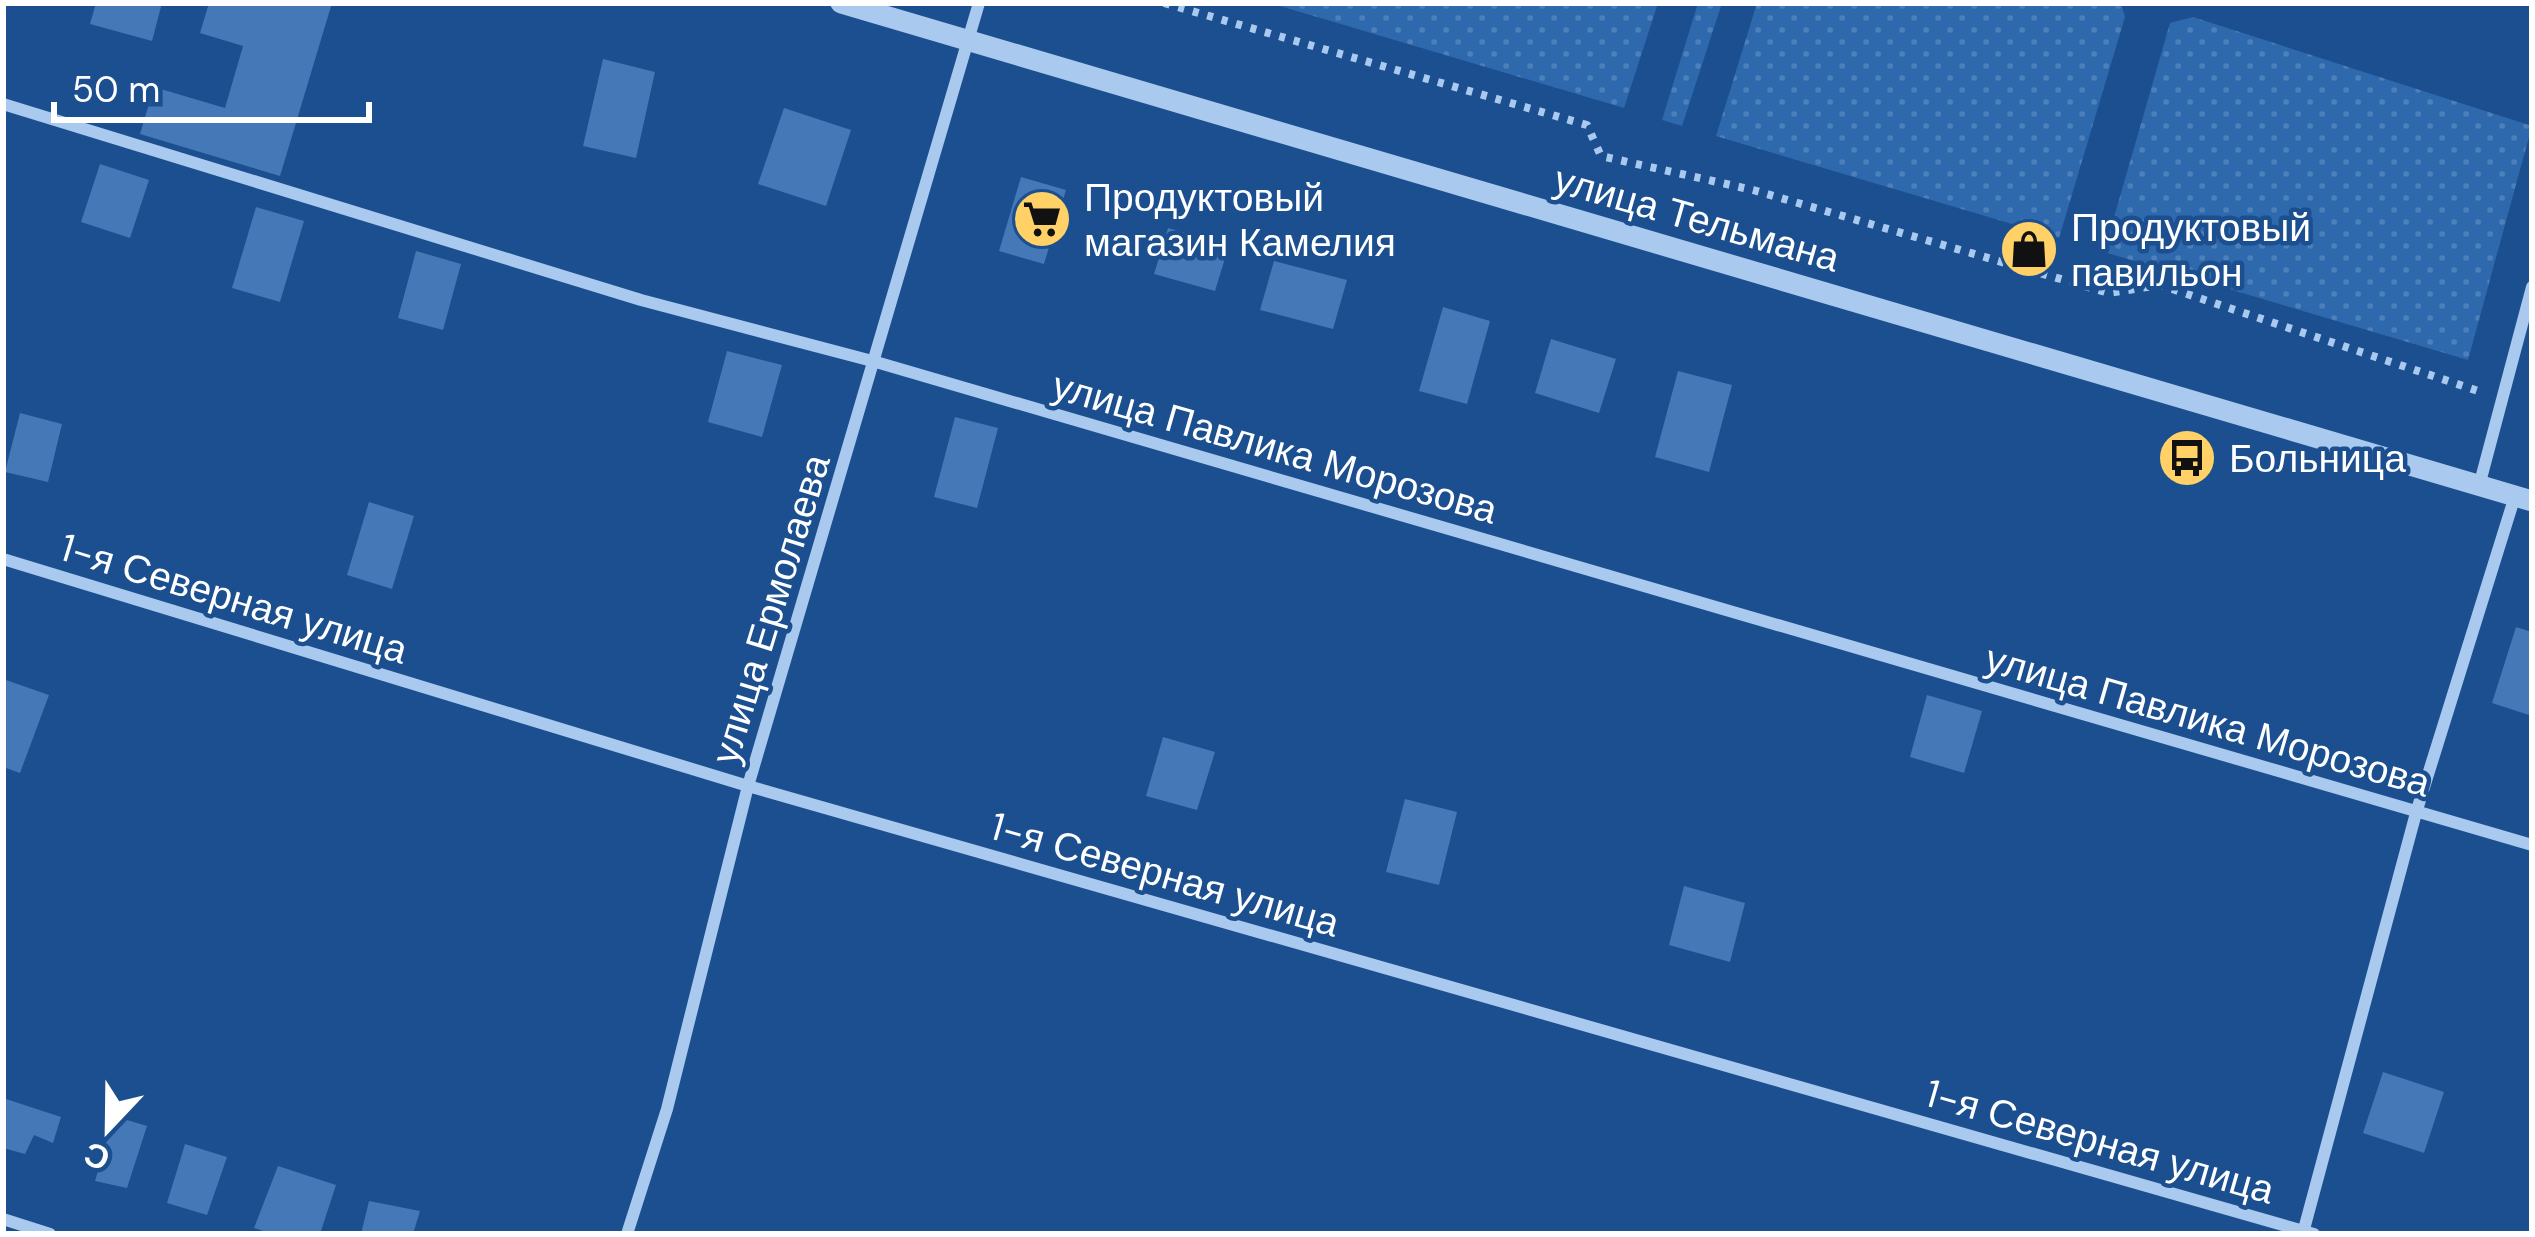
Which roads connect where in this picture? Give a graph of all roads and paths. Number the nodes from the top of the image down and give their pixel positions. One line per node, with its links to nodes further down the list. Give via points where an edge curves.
1 (841, 3): 4 (street, улица Тельмана)
2 (979, 3): 4 (street, улица Ермолаева)
3 (1164, 3): 8 (path, via 1587,125 1601,156 1753,190 2109,293 2160,285)
4 (965, 40): 7 (street, улица Ермолаева); 9 (street, улица Тельмана)
5 (3, 104): 7 (street, улица Павлика Морозова, via 641,300)
6 (2532, 287): 8 (street)
7 (876, 362): 12 (street, улица Ермолаева); 13 (street, улица Павлика Морозова)
8 (2502, 399): 9 (street)
9 (2479, 486): 10 (street, улица Тельмана)
10 (2523, 499): 13 (street)
11 (3, 559): 12 (street, 1-я Северная улица)
12 (748, 786): 16 (street, 1-я Северная улица); 18 (street, улица Ермолаева, via 667,1109)
13 (2416, 813): 14 (street, улица Павлика Морозова); 16 (street)
14 (2532, 845)
15 (3, 1219): 17 (street)
16 (2307, 1233)
17 (50, 1234)
18 (627, 1234)

